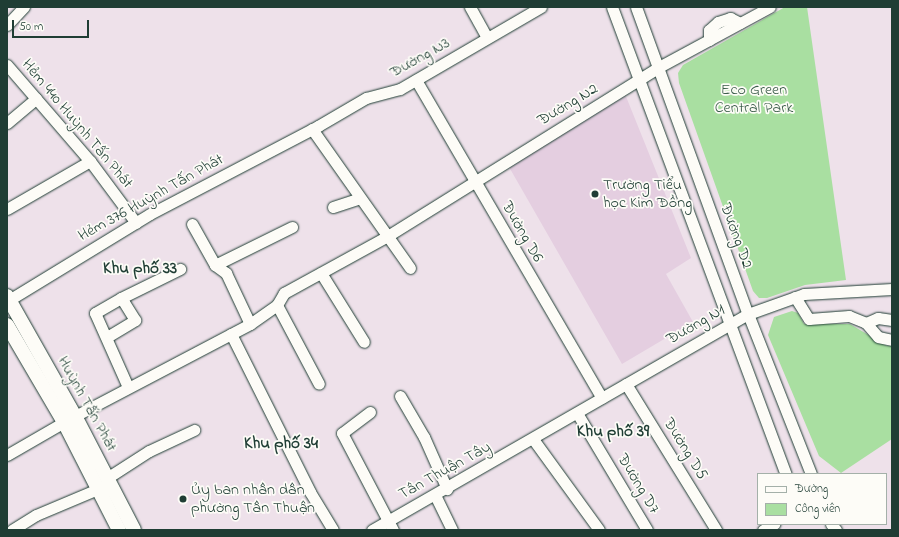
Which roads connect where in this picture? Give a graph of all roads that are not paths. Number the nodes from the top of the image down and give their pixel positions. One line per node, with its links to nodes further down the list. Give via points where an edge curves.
1 (24, 7): 7 (street)
2 (470, 7): 8 (street)
3 (541, 7): 8 (street, Đường N3)
4 (612, 7): 12 (street)
5 (636, 7): 10 (street, Đường D2)
6 (770, 7): 10 (street, Đường N2)
7 (7, 25)
8 (488, 38): 11 (street, Đường N3)
9 (7, 65): 13 (street, Hẻm 440 Huỳnh Tấn Phát)
10 (657, 68): 12 (street, Đường N2); 34 (street, Đường D2)
11 (416, 80): 15 (street, Đường N3, via 400,89 366,98); 17 (street, Đường D6)
12 (639, 82): 17 (street, Đường N2); 38 (street)
13 (36, 99): 14 (street); 16 (street, Hẻm 440 Huỳnh Tấn Phát)
14 (7, 123)
15 (312, 129): 18 (street); 21 (street, Hẻm 376 Huỳnh Tấn Phát)
16 (90, 161): 20 (street); 21 (street, Hẻm 440 Huỳnh Tấn Phát)
17 (474, 180): 24 (street, Đường N2); 48 (street, Đường D6)
18 (360, 198): 19 (street); 24 (street)
19 (333, 208)
20 (7, 209)
21 (136, 222): 31 (street, Hẻm 376 Huỳnh Tấn Phát)
22 (192, 224): 25 (street)
23 (292, 227): 25 (street)
24 (386, 237): 26 (street); 28 (street, Đường N2)
25 (215, 265): 37 (street, via 226,273)
26 (410, 268)
27 (180, 269): 32 (street)
28 (321, 273): 33 (street, Đường N2, via 284,293); 43 (street)
29 (892, 289): 30 (street, Đường N1, via 833,291)
30 (795, 297): 34 (street, Đường N1); 36 (street, via 809,319 849,316)
31 (8, 298): 51 (main road, Huỳnh Tấn Phát)
32 (121, 298): 41 (street, via 95,313); 41 (street, via 135,320)
33 (277, 305): 37 (street, Đường N2); 44 (street)
34 (748, 314): 38 (street, Đường N1); 56 (street, Đường D2)
35 (892, 320): 36 (street, via 878,318)
36 (866, 323): 42 (street, via 878,337)
37 (250, 324): 40 (street, Đường N2)
38 (729, 324): 45 (street, Đường N1); 55 (street)
39 (7, 325): 51 (main road, Huỳnh Tấn Phát)
40 (231, 334): 46 (street, Đường N2); 66 (street, via 310,492)
41 (107, 337): 46 (street)
42 (892, 340)
43 (364, 342)
44 (319, 384)
45 (626, 384): 48 (street, Đường N1); 71 (street, Đường D5)
46 (128, 387): 51 (street, Đường N2)
47 (400, 396): 59 (street, via 424,437)
48 (602, 398): 50 (street, Đường N1)
49 (370, 412): 62 (street, via 342,433)
50 (577, 413): 53 (street, Đường N1); 70 (street, Đường D7)
51 (69, 419): 54 (street, Đường N2); 57 (main road, Huỳnh Tấn Phát); 58 (main road, Huỳnh Tấn Phát)
52 (194, 430): 57 (street, via 149,451)
53 (533, 439): 59 (street, Tân Thuận Tây); 69 (street)
54 (7, 456)
55 (786, 473)
56 (811, 473)
57 (107, 478): 65 (main road, Huỳnh Tấn Phát)
58 (98, 489): 63 (street, via 36,515); 64 (main road, Huỳnh Tấn Phát)
59 (447, 489): 60 (street, Tân Thuận Tây)
60 (435, 495): 62 (street, Tân Thuận Tây); 68 (street)
61 (772, 525): 72 (street)
62 (390, 526): 67 (street, Tân Thuận Tây)
63 (12, 530)
64 (119, 530)
65 (134, 530)
66 (333, 530)
67 (372, 530)
68 (452, 530)
69 (599, 530)
70 (647, 530)
71 (716, 530)
72 (763, 530)

